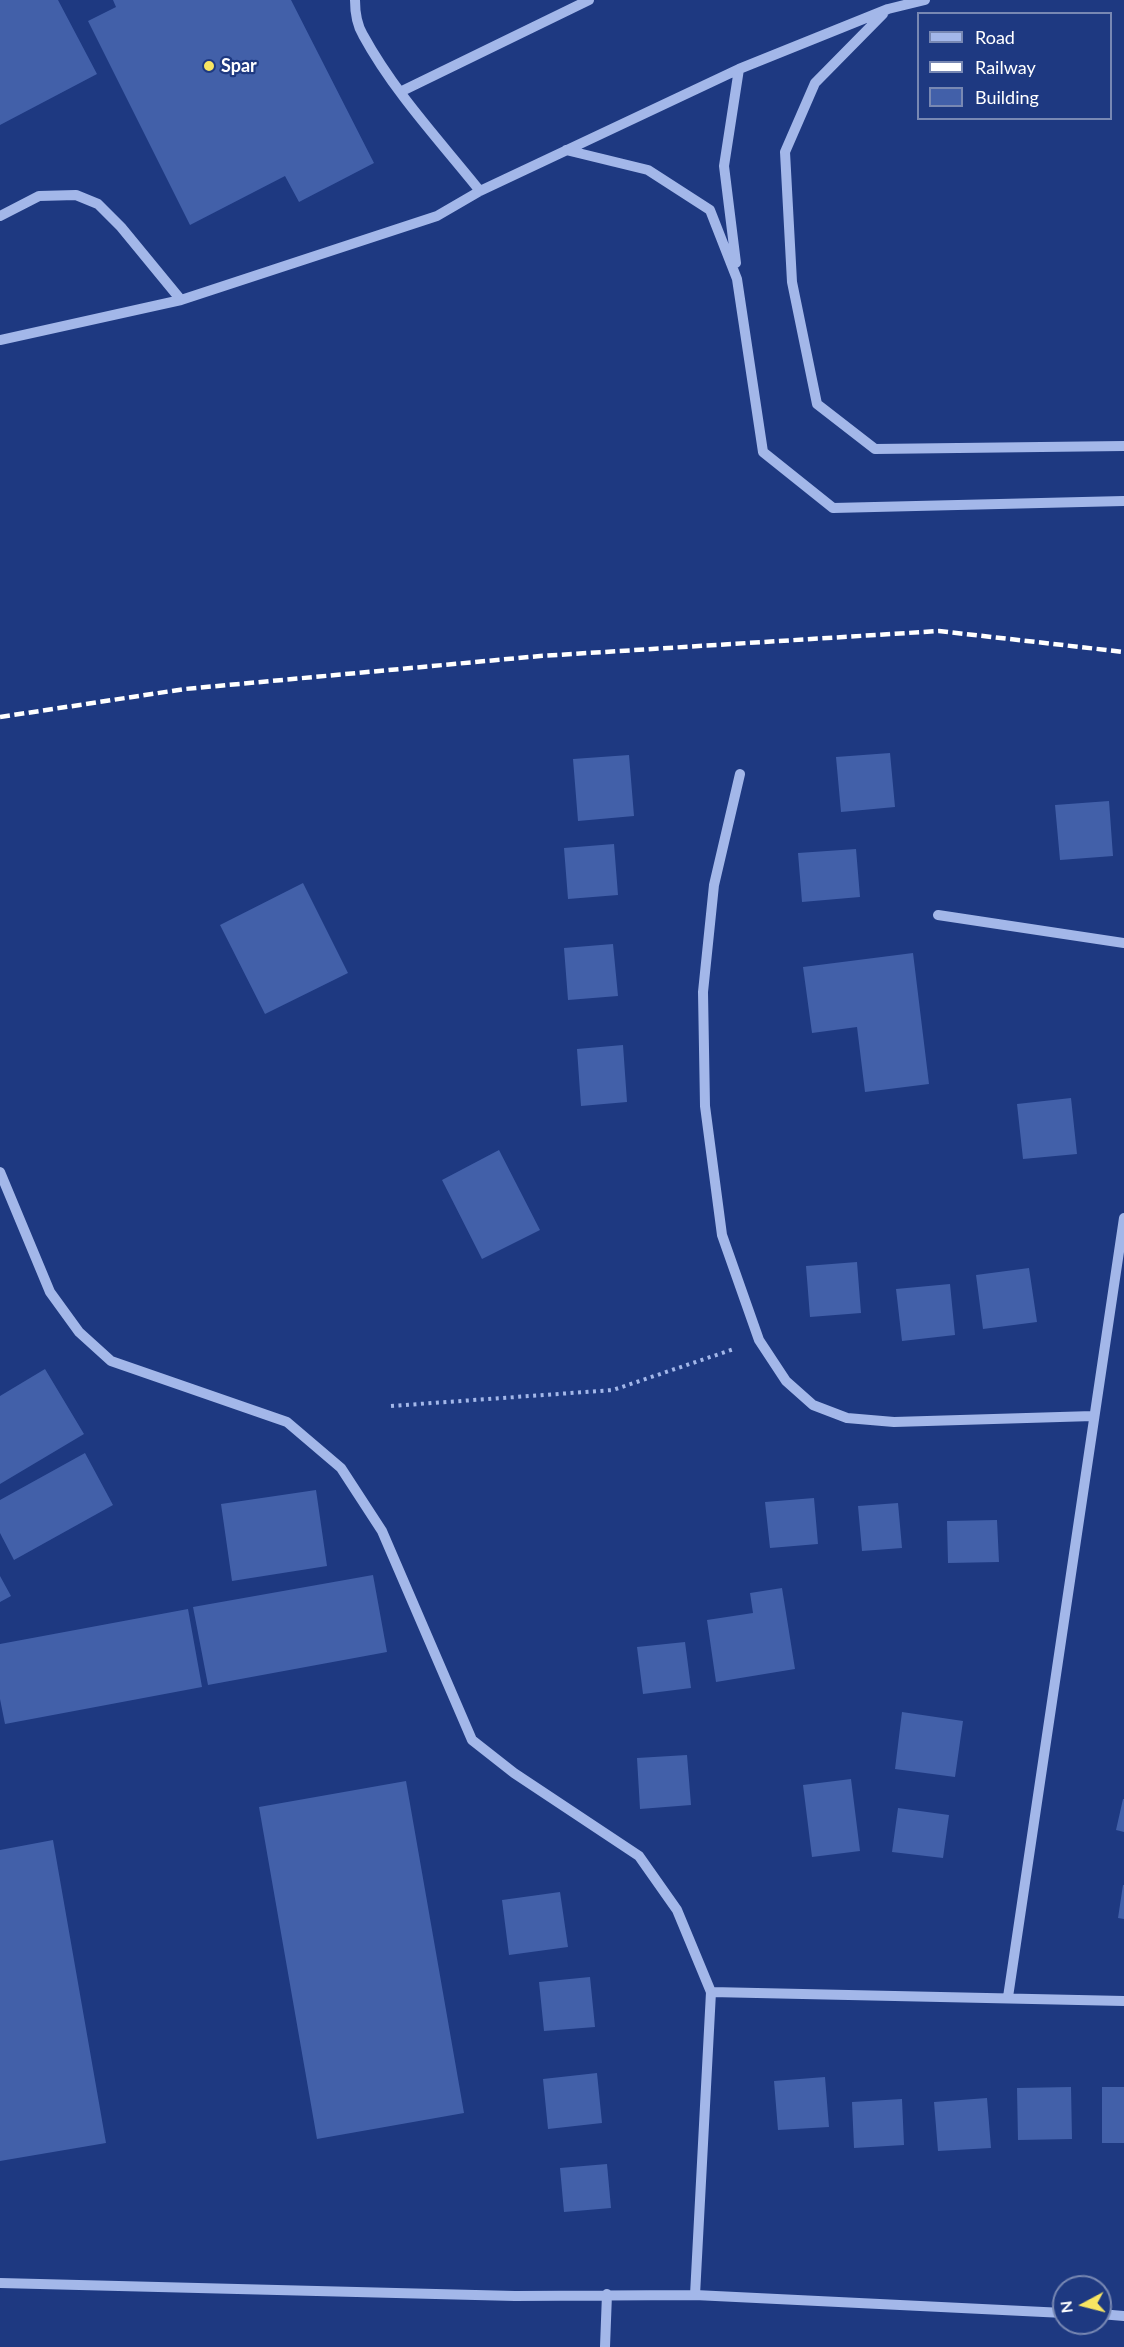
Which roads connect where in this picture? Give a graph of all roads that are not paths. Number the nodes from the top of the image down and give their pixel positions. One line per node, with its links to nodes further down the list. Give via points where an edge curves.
1 (355, 0): 6 (street, via 362,34)
2 (589, 0): 6 (street)
3 (925, 0): 4 (street)
4 (888, 9): 5 (street); 13 (street, via 815,83 785,152 792,282 817,404 875,449)
5 (738, 69): 7 (street); 10 (street, via 724,166)
6 (400, 92): 8 (street)
7 (566, 150): 8 (street); 10 (street, via 648,170 710,210)
8 (480, 190): 11 (street, via 437,216)
9 (0, 216): 11 (street, via 39,196 76,195 98,204)
10 (737, 279): 14 (street, via 763,452 833,508)
11 (181, 300): 12 (street)
12 (0, 340)
13 (1124, 446)
14 (1124, 501)
15 (740, 774): 20 (street, via 714,885 703,992 705,1106 722,1235 759,1340 786,1381 813,1405 847,1418 894,1422)
16 (938, 915): 17 (street)
17 (1124, 943)
18 (0, 1172): 21 (street, via 50,1292 79,1332 111,1361 287,1422 341,1468 382,1531 472,1740 514,1773 639,1856 677,1910)
19 (1124, 1218): 20 (street)
20 (1093, 1416): 22 (street)
21 (711, 1992): 22 (street); 26 (street)
22 (1008, 1997): 23 (street)
23 (1124, 2001)
24 (0, 2283): 25 (street, via 514,2296)
25 (607, 2294): 26 (street); 28 (street)
26 (695, 2295): 27 (street)
27 (1052, 2312)
28 (605, 2347)

